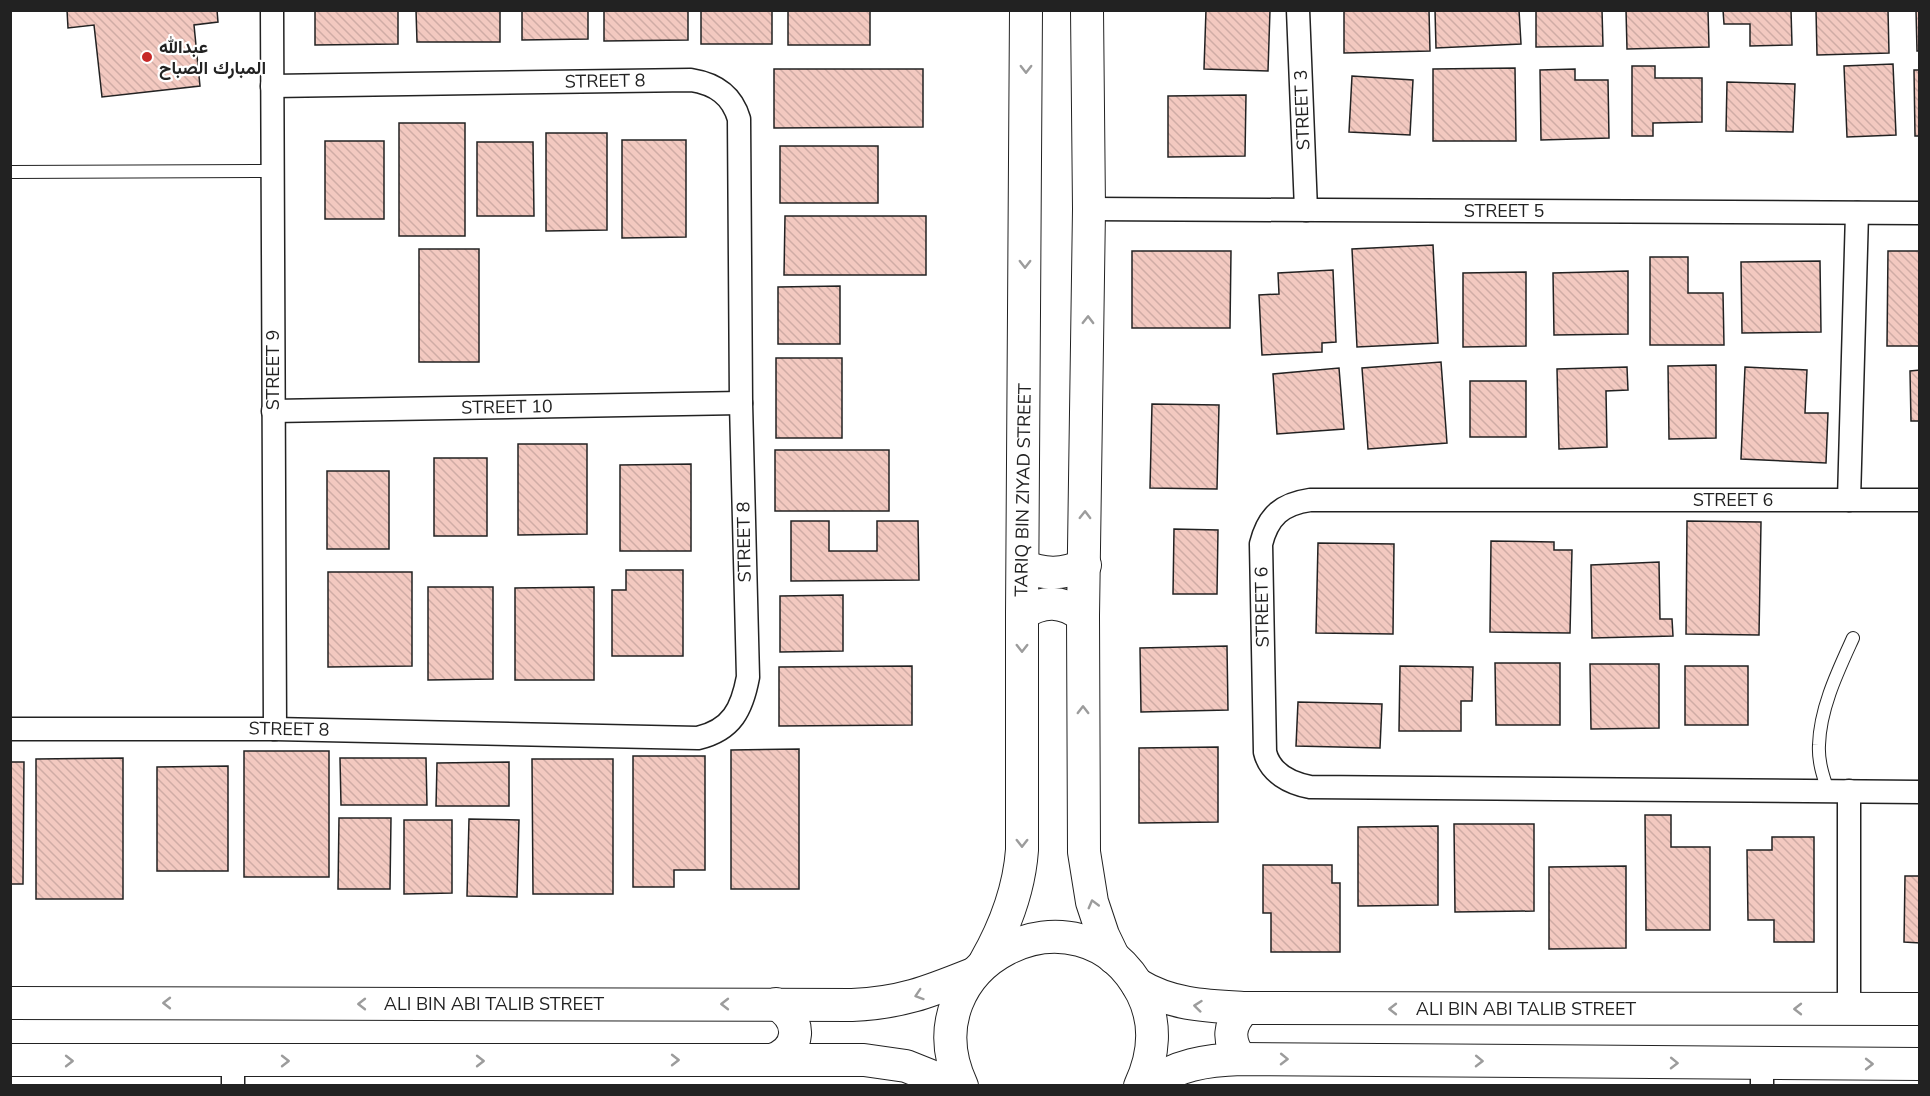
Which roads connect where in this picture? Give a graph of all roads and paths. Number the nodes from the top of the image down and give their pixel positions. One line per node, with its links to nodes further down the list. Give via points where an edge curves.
1 (272, 10): 5 (street, STREET 9)
2 (1026, 10): 17 (street, TARIQ BIN ZIYAD STREET, one-way to 17)
3 (1087, 10): 8 (street)
4 (1298, 10): 9 (street, STREET 3)
5 (273, 86): 6 (street, STREET 9); 12 (street, STREET 8, via 691,80 720,90 733,104 739,119)
6 (272, 171): 7 (lane); 13 (street, STREET 9)
7 (10, 172)
8 (1089, 209): 9 (street, STREET 5); 16 (street, one-way to 8)
9 (1306, 210): 10 (street, STREET 5)
10 (1857, 213): 11 (street, STREET 5); 14 (street)
11 (1920, 213)
12 (741, 403): 13 (street, STREET 10); 22 (street, STREET 8, via 748,677 737,711 723,728 698,738)
13 (273, 411): 22 (street, STREET 9)
14 (1849, 500): 15 (street, STREET 6); 23 (street, STREET 6, via 1310,500 1278,512 1267,526 1261,544 1265,752 1269,764 1291,781 1310,787)
15 (1920, 500)
16 (1085, 565): 17 (street, via 1060,573); 19 (street)
17 (1023, 566): 18 (street, TARIQ BIN ZIYAD STREET)
18 (1022, 614): 19 (street, via 1033,606 1059,603); 26 (street, TARIQ BIN ZIYAD STREET, one-way to 26, via 1022,858 1006,920)
19 (1083, 616): 25 (street, one-way to 19, via 1094,910 1085,868)
20 (1854, 638): 23 (lane, via 1832,687 1819,745 1822,771)
21 (10, 729): 22 (street, STREET 8)
22 (275, 729)
23 (1838, 791): 24 (street, STREET 6); 31 (street)
24 (1920, 792)
25 (1114, 958): 26 (street, ALI BIN ABI TALIB STREET, via 1084,942 1049,937 1015,944); 27 (street)
26 (979, 968): 29 (street, ALI BIN ABI TALIB STREET, one-way to 29, via 926,993 891,1002); 40 (street, TARIQ BIN ZIYAD STREET, via 958,1000 951,1030 952,1060)
27 (1137, 984): 30 (street, ALI BIN ABI TALIB STREET, one-way to 27, via 1190,1005 1156,995); 41 (street, via 1153,1034 1148,1069)
28 (10, 1003): 29 (street, ALI BIN ABI TALIB STREET, one-way to 28)
29 (776, 1005): 35 (street, via 791,1016 795,1034 788,1051)
30 (1245, 1008): 31 (street, ALI BIN ABI TALIB STREET, one-way to 30); 33 (street, via 1236,1016 1230,1038)
31 (1849, 1009): 32 (street, ALI BIN ABI TALIB STREET)
32 (1920, 1009)
33 (1241, 1059): 38 (street, one-way to 38); 42 (street, via 1191,1064)
34 (10, 1060): 37 (street, one-way to 37)
35 (772, 1060): 37 (street, one-way to 35); 39 (street, via 883,1062 930,1074)
36 (1920, 1064): 38 (street, one-way to 36)
37 (233, 1074)
38 (1762, 1075)
39 (956, 1086)
40 (962, 1086)
41 (1140, 1086)
42 (1148, 1086)

